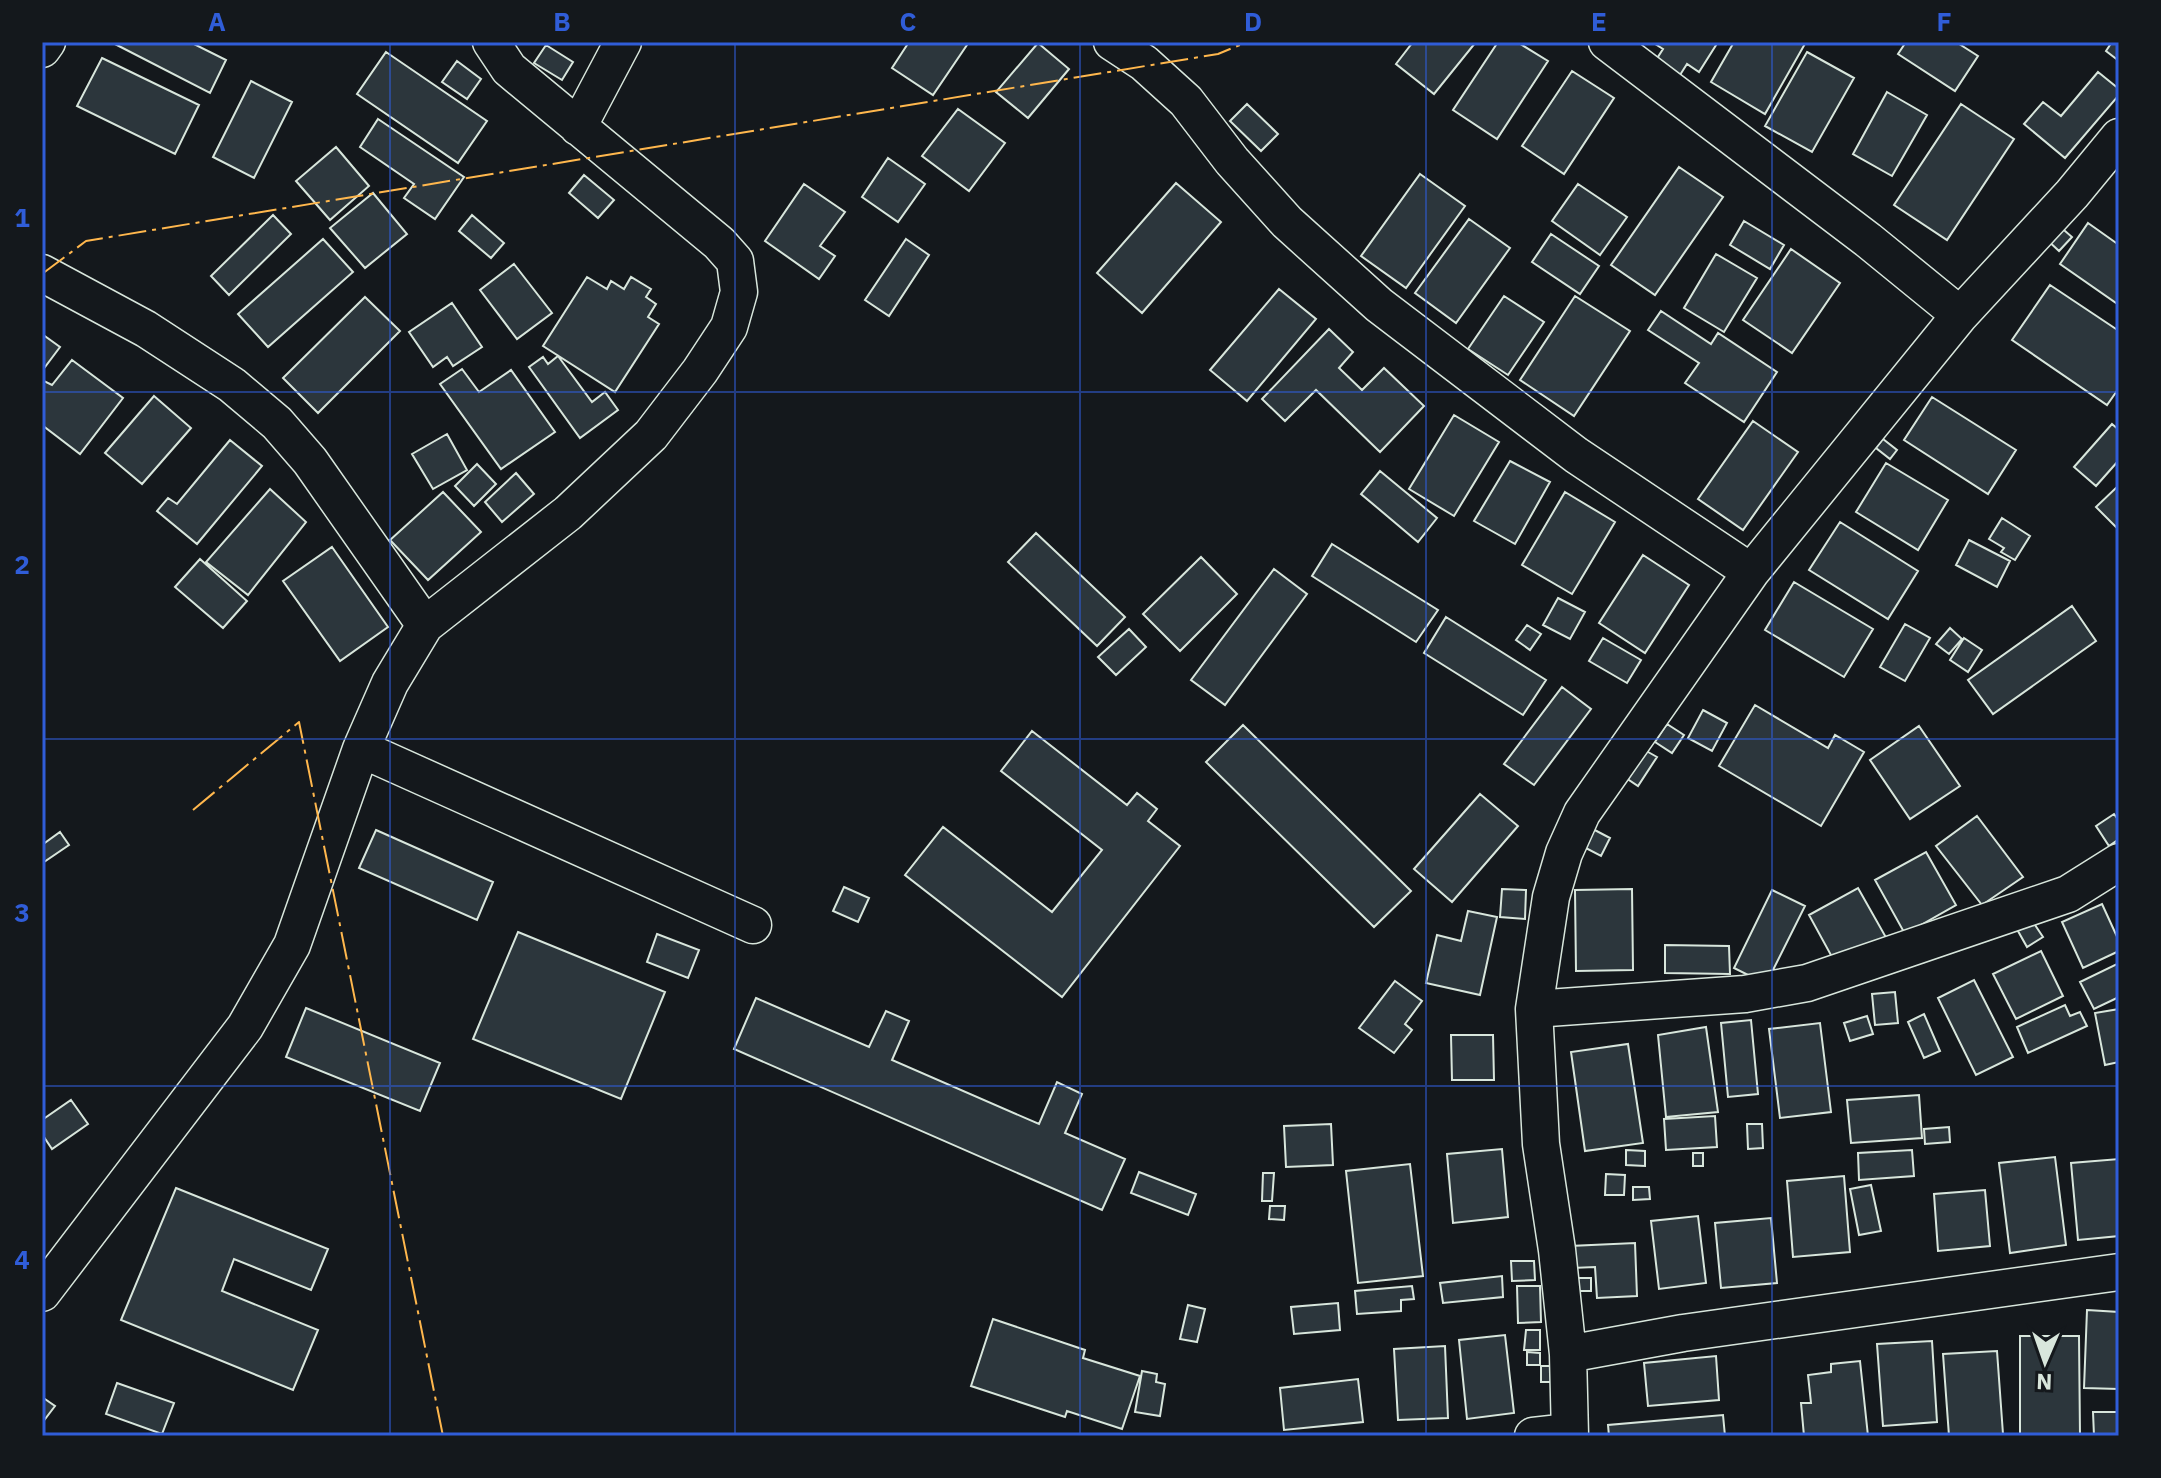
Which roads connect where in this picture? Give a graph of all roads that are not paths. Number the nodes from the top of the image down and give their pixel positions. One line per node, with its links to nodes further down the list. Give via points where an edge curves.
1 (47, 42): 6 (street)
2 (491, 42): 7 (street, via 509,69)
3 (623, 42): 7 (street)
4 (1112, 42): 11 (street, via 1186,101 1287,222 1379,305 1576,455)
5 (1607, 42): 10 (street)
6 (42, 49)
7 (578, 127): 12 (street, via 735,261 739,292 729,327 651,435 568,513)
8 (2119, 137): 10 (street)
9 (42, 273): 12 (street, via 146,329 232,385 277,423 310,461)
10 (1960, 315): 11 (street)
11 (1751, 572): 16 (street, via 1582,813 1551,897)
12 (425, 625): 13 (street, via 390,683)
13 (361, 749): 15 (street); 18 (street, via 292,945 253,1014)
14 (2119, 862): 16 (street, via 2068,894 1807,983 1745,994)
15 (753, 925)
16 (1534, 1009): 19 (street, via 1541,1144)
17 (2119, 1272): 19 (street)
18 (42, 1293)
19 (1568, 1354): 20 (street)
20 (1570, 1434): 21 (street)
21 (1533, 1436)

